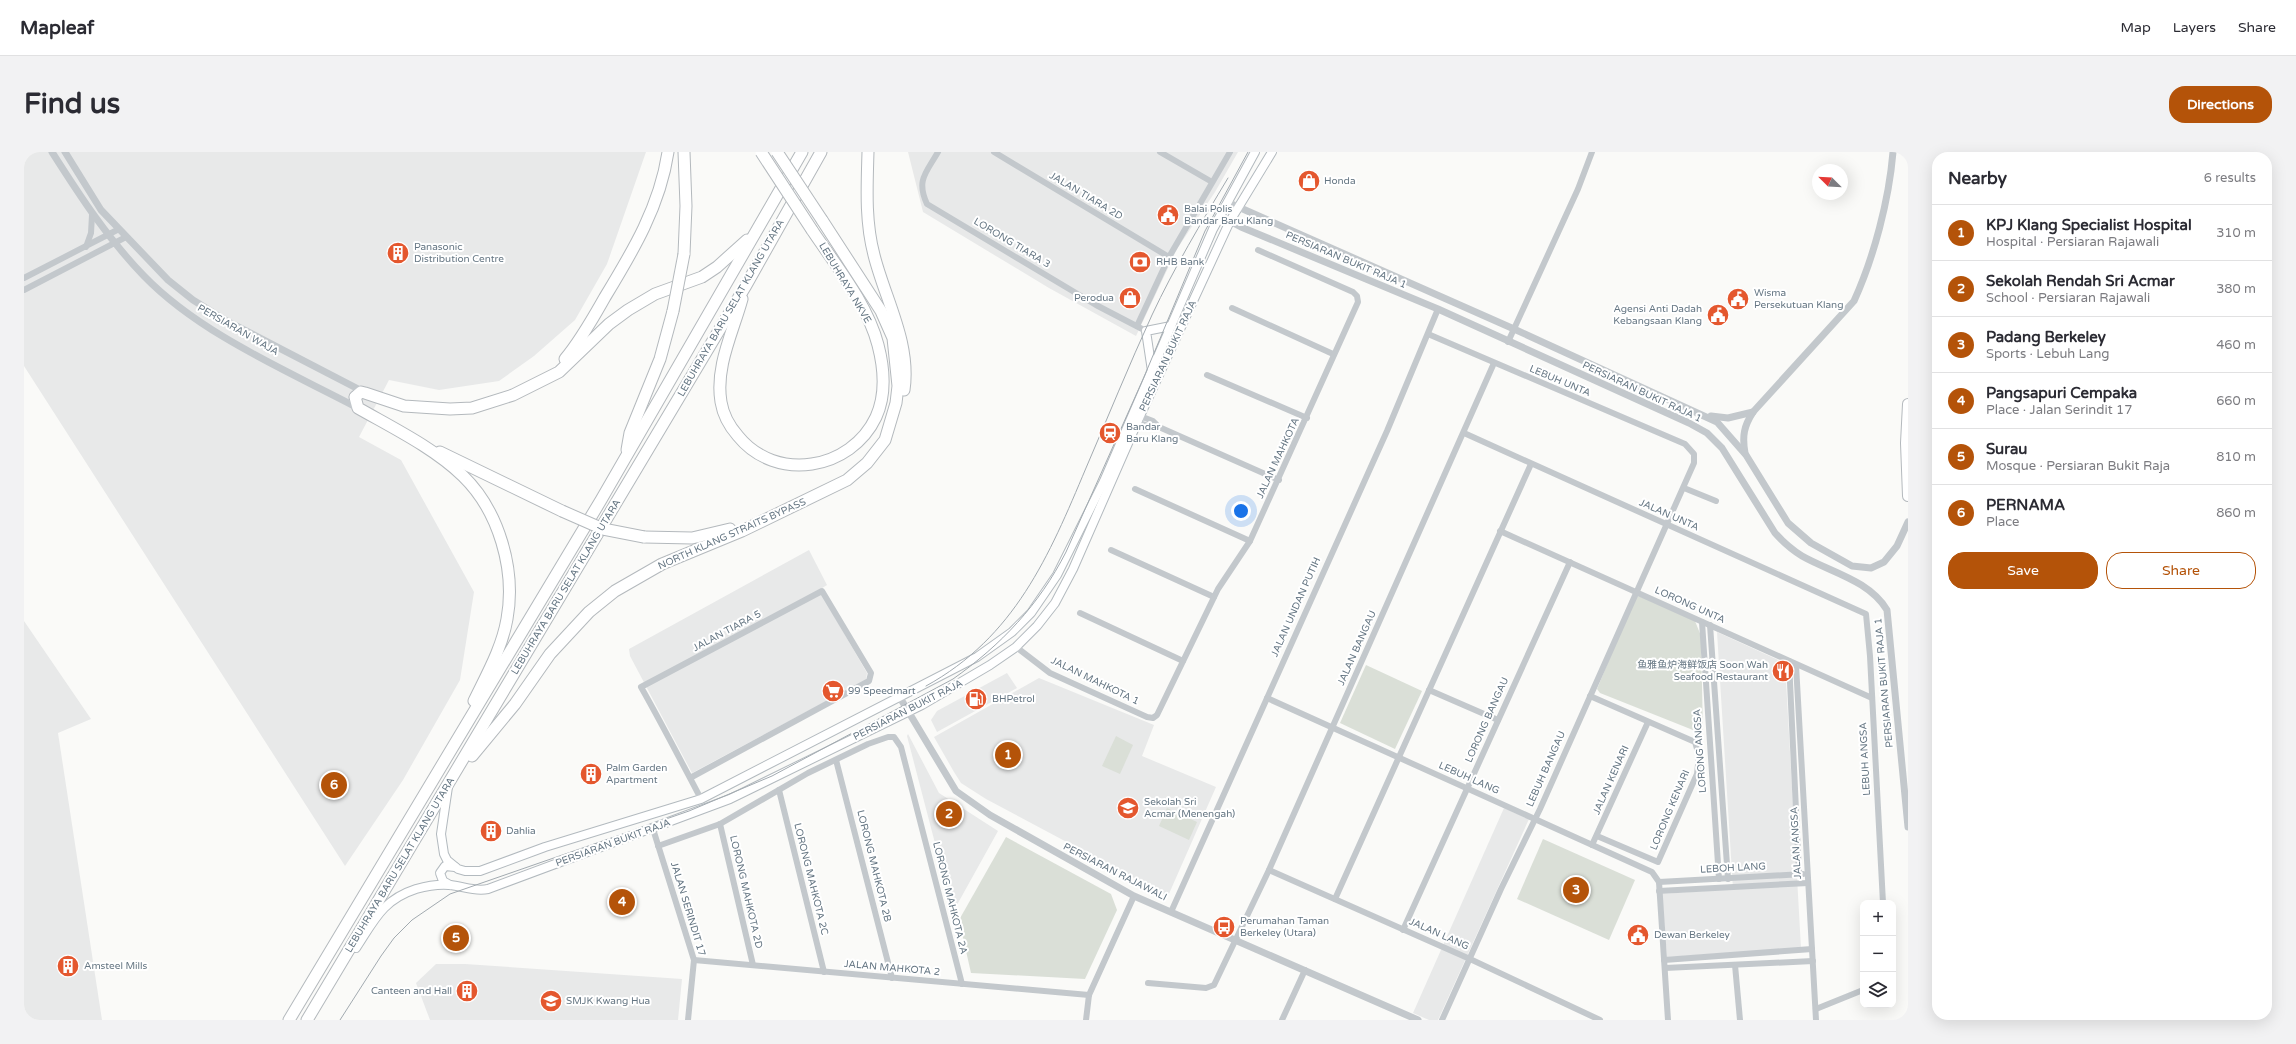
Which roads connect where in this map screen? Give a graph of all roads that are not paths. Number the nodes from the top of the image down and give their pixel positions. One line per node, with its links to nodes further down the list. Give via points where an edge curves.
1 (52, 152): 21 (street, PERSIARAN WAJA)
2 (66, 152): 25 (street, PERSIARAN WAJA, via 101,210)
3 (668, 152): 47 (highway, via 664,177 654,208 627,261 585,331)
4 (684, 152): 60 (highway, bridge, via 684,254 660,359 630,433)
5 (761, 152): 33 (highway, LEBUHRAYA NKVE, bridge, via 862,307 878,345 882,369 881,399 867,433 852,447 833,458 804,466 790,466 762,457 742,441 725,416 719,390 722,363)
6 (777, 152): 56 (highway, NORTH KLANG STRAITS BYPASS, bridge, via 881,311 893,338 898,386 896,403)
7 (802, 152): 24 (highway, LEBUHRAYA BARU SELAT KLANG UTARA)
8 (821, 152): 33 (highway, LEBUHRAYA BARU SELAT KLANG UTARA)
9 (868, 152): 56 (highway, via 866,208 874,254 903,348 904,362 904,386 899,410)
10 (938, 152): 37 (street, LORONG TIARA 3, via 921,183 922,194 927,204 1096,305)
11 (994, 152): 31 (street, JALAN TIARA 2D)
12 (1160, 152): 18 (street)
13 (1230, 152): 18 (street)
14 (1255, 152): 19 (main road, PERSIARAN BUKIT RAJA)
15 (1272, 152): 20 (main road, PERSIARAN BUKIT RAJA)
16 (1592, 152): 39 (street)
17 (1893, 152): 51 (street, via 1892,173 1881,220 1854,301)
18 (1212, 182): 31 (street)
19 (1227, 202): 20 (street, PERSIARAN BUKIT RAJA 1); 22 (main road, PERSIARAN BUKIT RAJA)
20 (1238, 208): 23 (main road, PERSIARAN BUKIT RAJA); 39 (street, PERSIARAN BUKIT RAJA 1)
21 (92, 215): 26 (street, PERSIARAN WAJA); 29 (street, via 91,233)
22 (1220, 216): 23 (street, PERSIARAN BUKIT RAJA 1); 38 (main road, PERSIARAN BUKIT RAJA)
23 (1230, 221): 36 (street, PERSIARAN BUKIT RAJA 1); 54 (main road, PERSIARAN BUKIT RAJA)
24 (758, 228): 47 (highway, via 707,274 655,294 628,310 604,328 559,372); 60 (highway, LEBUHRAYA BARU SELAT KLANG UTARA)
25 (119, 229): 26 (street); 27 (street, PERSIARAN WAJA)
26 (109, 235): 28 (street, PERSIARAN WAJA); 29 (street)
27 (126, 237): 28 (street); 48 (street, PERSIARAN WAJA, via 168,280 199,304)
28 (116, 243): 34 (street); 50 (street, PERSIARAN WAJA, via 144,276 196,319)
29 (86, 247): 32 (street)
30 (1258, 250): 43 (street, JALAN MAHKOTA, via 1357,296 1358,302)
31 (1169, 257): 37 (street)
32 (24, 278)
33 (745, 287): 98 (highway, LEBUHRAYA BARU SELAT KLANG UTARA)
34 (24, 290)
35 (1232, 308): 43 (street)
36 (1438, 309): 41 (street, JALAN UNDAN PUTIH); 42 (street, PERSIARAN BUKIT RAJA 1)
37 (1137, 326): 40 (street, LORONG TIARA 3)
38 (1171, 326): 40 (main road); 45 (main road, PERSIARAN BUKIT RAJA)
39 (1514, 329): 42 (street); 52 (street, PERSIARAN BUKIT RAJA 1)
40 (1146, 331): 45 (main road)
41 (1428, 334): 44 (street, LEBUH UNTA); 87 (street, JALAN UNDAN PUTIH)
42 (1508, 342): 104 (street, PERSIARAN BUKIT RAJA 1, via 1689,422 1707,433 1722,448 1775,533 1784,543 1801,556 1879,598 1887,610 1889,622)
43 (1333, 354): 53 (street, JALAN MAHKOTA)
44 (1494, 363): 55 (street, JALAN BANGAU); 58 (street, LEBUH UNTA)
45 (1152, 372): 85 (main road, PERSIARAN BUKIT RAJA, via 1086,520 1057,575 1031,613 1012,632 977,657)
46 (1207, 375): 53 (street)
47 (546, 380): 48 (highway, via 492,403 450,409 404,406)
48 (365, 393): 50 (highway, via 355,397)
49 (1908, 404): 65 (highway)
50 (358, 408): 57 (highway)
51 (1753, 412): 52 (street, via 1728,418); 59 (street, via 1744,428)
52 (1705, 415): 59 (street, PERSIARAN BUKIT RAJA 1, via 1723,428)
53 (1307, 418): 62 (street, JALAN MAHKOTA)
54 (1139, 419): 62 (street, via 1154,421 1159,427); 80 (main road, PERSIARAN BUKIT RAJA, via 1073,569 1055,603)
55 (1464, 433): 61 (street, JALAN UNTA); 93 (street, JALAN BANGAU)
56 (885, 440): 67 (highway, NORTH KLANG STRAITS BYPASS, via 867,464 847,480)
57 (415, 442): 67 (highway, bridge, via 603,530 644,537 692,538); 94 (highway, via 448,464 478,492 503,544 506,564 510,595 507,620 498,651)
58 (1685, 444): 63 (street, LEBUH BANGAU, via 1694,454 1694,463)
59 (1746, 455): 68 (street, PERSIARAN BUKIT RAJA 1, via 1788,523 1811,543 1852,566 1871,568 1884,562 1897,546)
60 (626, 457): 94 (highway, LEBUHRAYA BARU SELAT KLANG UTARA)
61 (1531, 464): 69 (street, JALAN UNTA); 70 (street)
62 (1279, 480): 71 (street, JALAN MAHKOTA)
63 (1684, 488): 66 (street); 69 (street, LEBUH BANGAU)
64 (1135, 489): 71 (street)
65 (1908, 496)
66 (1716, 501)
67 (766, 520): 98 (highway, NORTH KLANG STRAITS BYPASS, via 662,564 615,591 589,612 550,654 515,704)
68 (1908, 522)
69 (1667, 526): 74 (street, LEBUH BANGAU); 77 (street, JALAN UNTA)
70 (1500, 531): 73 (street, LORONG UNTA); 84 (street)
71 (1250, 541): 75 (street, JALAN MAHKOTA)
72 (1111, 550): 75 (street)
73 (1570, 562): 74 (street, LORONG UNTA); 91 (street, LORONG BANGAU)
74 (1636, 592): 78 (street, LORONG UNTA); 86 (street, LEBUH BANGAU)
75 (1214, 597): 81 (street, JALAN MAHKOTA)
76 (1080, 613): 81 (street)
77 (1866, 614): 88 (street, LEBUH ANGSA)
78 (1702, 622): 79 (street, LORONG UNTA); 113 (street, LORONG ANGSA)
79 (1710, 625): 82 (street, LORONG UNTA); 114 (street, LORONG ANGSA)
80 (1016, 647): 89 (main road, PERSIARAN BUKIT RAJA, via 958,685); 90 (street, JALAN MAHKOTA 1, via 1050,673)
81 (1183, 661): 90 (street, JALAN MAHKOTA, via 1157,715 1153,718)
82 (1789, 661): 83 (street, LORONG UNTA); 111 (street)
83 (1796, 665): 88 (street, LORONG UNTA); 112 (street, JALAN ANGSA)
84 (1429, 690): 91 (street); 95 (street)
85 (899, 696): 89 (street, PERSIARAN RAJAWALI); 101 (main road, PERSIARAN BUKIT RAJA)
86 (1590, 696): 92 (street, LORONG KENARI); 102 (street, LEBUH BANGAU)
87 (1267, 698): 93 (street, LEBUH LANG); 122 (street, JALAN UNDAN PUTIH)
88 (1872, 698): 121 (street, LEBUH ANGSA)
89 (908, 712): 105 (main road, PERSIARAN BUKIT RAJA, via 730,800); 119 (street, PERSIARAN RAJAWALI, via 956,791 990,815)
90 (1147, 717)
91 (1498, 720): 99 (street, LORONG BANGAU)
92 (1648, 722): 106 (street, JALAN KENARI); 106 (street, LORONG KENARI, via 1695,742 1699,756 1697,774 1658,862)
93 (1332, 727): 95 (street, LEBUH LANG); 110 (street, JALAN BANGAU)
94 (457, 742): 142 (highway, LEBUHRAYA BARU SELAT KLANG UTARA)
95 (1399, 757): 99 (street, LEBUH LANG); 120 (street)
96 (836, 760): 100 (street); 135 (street, LORONG MAHKOTA 2B); 138 (street, LORONG MAHKOTA 2A, via 888,737 894,738 901,747)
97 (690, 778): 97 (street, JALAN TIARA 5, via 869,681 871,673 822,591 640,687); 101 (street)
98 (449, 784): 109 (main road, via 441,834 442,846 447,860); 136 (highway, LEBUHRAYA BARU SELAT KLANG UTARA)
99 (1468, 788): 102 (street, LEBUH LANG); 123 (street, LORONG BANGAU)
100 (779, 790): 103 (street); 134 (street, LORONG MAHKOTA 2C)
101 (701, 799): 109 (main road, PERSIARAN BUKIT RAJA, via 545,847 480,871)
102 (1535, 818): 107 (street, LEBUH LANG); 126 (street, LEBUH BANGAU)
103 (720, 824): 108 (street); 131 (street, LORONG MAHKOTA 2D)
104 (1908, 827)
105 (653, 829): 108 (street, JALAN SERINDIT 17); 117 (main road, PERSIARAN BUKIT RAJA, via 488,889 472,890)
106 (1597, 836): 107 (street, JALAN KENARI)
107 (1592, 845): 115 (street, LEBUH LANG, via 1652,872)
108 (658, 846): 127 (street, JALAN SERINDIT 17)
109 (458, 869): 117 (main road, PERSIARAN BUKIT RAJA, via 449,866 442,869 440,877)
110 (1269, 870): 120 (street, JALAN LANG); 124 (street, JALAN BANGAU)
111 (1799, 874): 112 (street, LEBOH LANG); 114 (street, LEBOH LANG)
112 (1808, 874): 116 (street, JALAN ANGSA)
113 (1718, 879): 114 (street, LEBOH LANG); 115 (street, LEBOH LANG)
114 (1728, 879)
115 (1659, 882): 118 (street)
116 (1808, 883): 118 (street); 125 (street, JALAN ANGSA)
117 (450, 885): 136 (main road, PERSIARAN BUKIT RAJA, via 427,886 397,896 388,903 375,917 357,947)
118 (1659, 891): 128 (street)
119 (1134, 896): 122 (street, PERSIARAN RAJAWALI); 140 (street)
120 (1335, 899): 123 (street, JALAN LANG)
121 (1884, 900)
122 (1171, 912): 124 (street, PERSIARAN RAJAWALI)
123 (1403, 930): 126 (street, JALAN LANG)
124 (1236, 940): 133 (street, PERSIARAN RAJAWALI); 137 (street, JALAN BANGAU, via 1214,985 1206,988)
125 (1812, 949): 128 (street); 129 (street, JALAN ANGSA)
126 (1470, 959): 148 (street, LEBUH BANGAU); 149 (street, JALAN LANG)
127 (694, 960): 131 (street, JALAN MAHKOTA 2); 144 (street, JALAN SERINDIT 17)
128 (1664, 960): 132 (street)
129 (1813, 961): 130 (street); 141 (street, JALAN ANGSA)
130 (1735, 965): 132 (street); 151 (street)
131 (753, 966): 134 (street, JALAN MAHKOTA 2)
132 (1665, 968): 150 (street)
133 (1305, 970): 146 (street); 147 (street, PERSIARAN RAJAWALI)
134 (824, 972): 135 (street, JALAN MAHKOTA 2)
135 (892, 978): 138 (street, JALAN MAHKOTA 2)
136 (330, 982): 143 (highway, LEBUHRAYA BARU SELAT KLANG UTARA)
137 (1148, 983)
138 (962, 984): 140 (street, JALAN MAHKOTA 2)
139 (1860, 991): 141 (street)
140 (1090, 995): 145 (street)
141 (1816, 1009): 152 (street, JALAN ANGSA)
142 (289, 1020)
143 (307, 1020)
144 (688, 1020)
145 (1086, 1020)
146 (1282, 1020)
147 (1418, 1020)
148 (1442, 1020)
149 (1600, 1020)
150 (1668, 1020)
151 (1740, 1020)
152 (1816, 1020)

